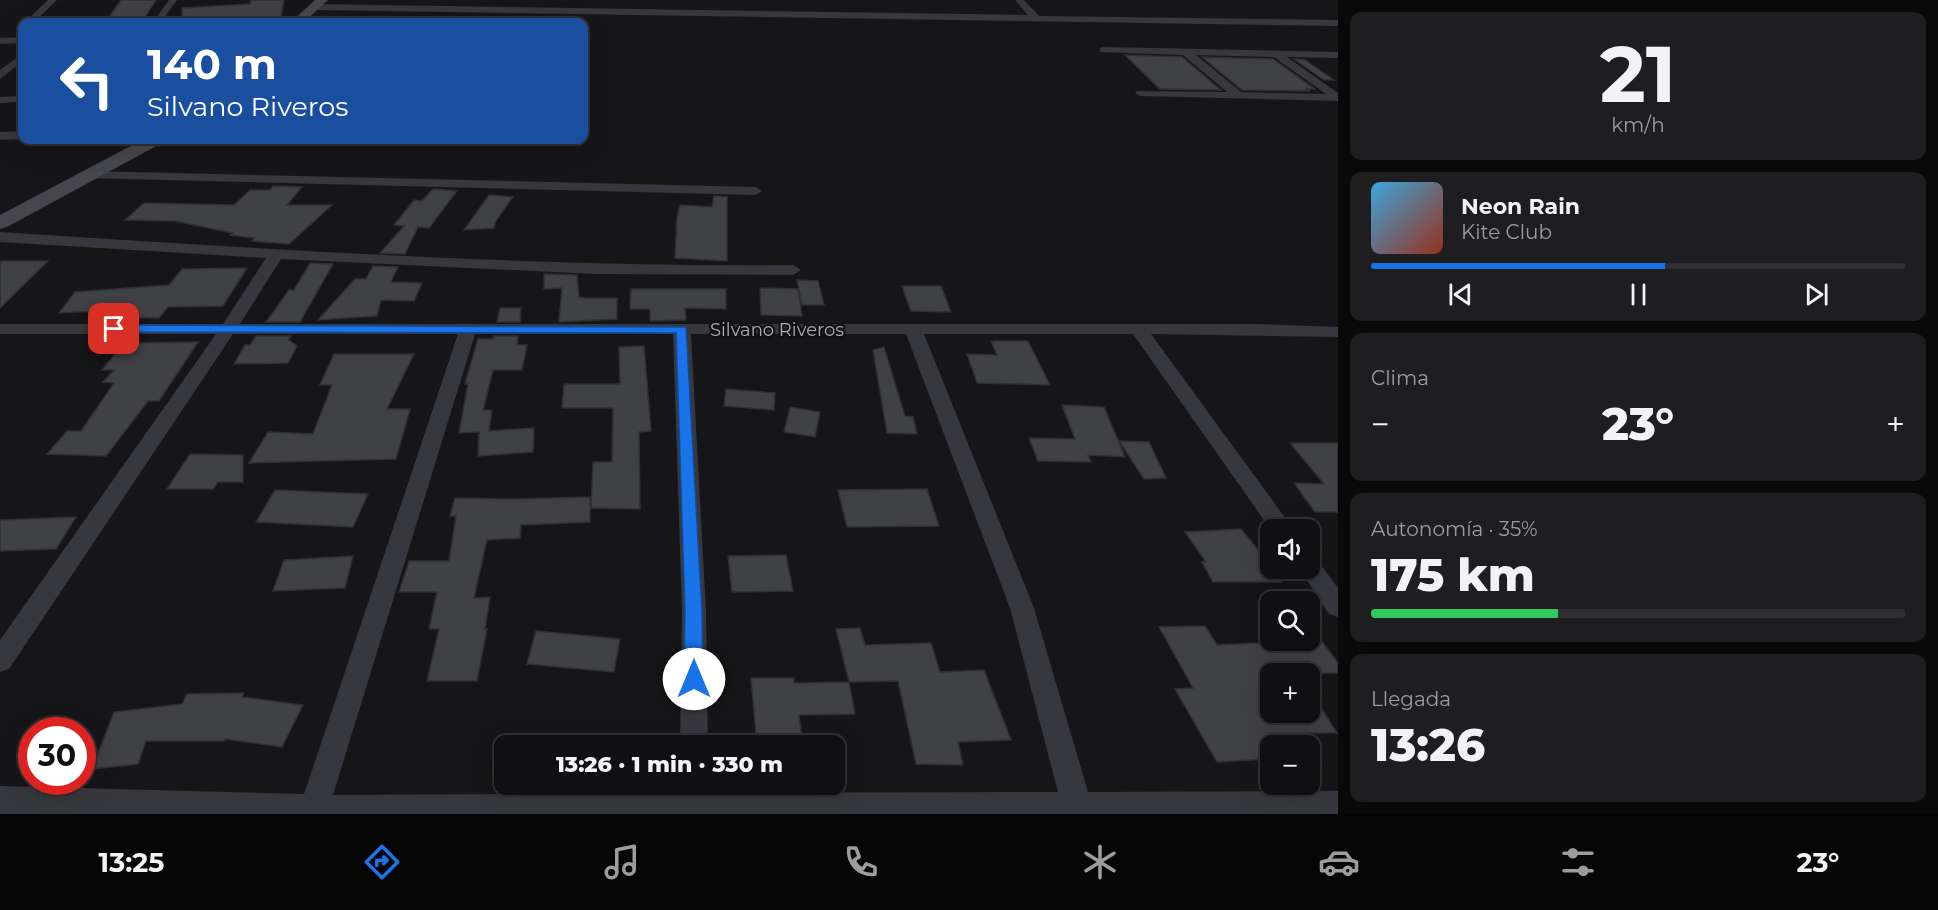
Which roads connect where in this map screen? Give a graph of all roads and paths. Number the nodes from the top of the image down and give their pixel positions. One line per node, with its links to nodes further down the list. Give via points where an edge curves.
1 (53, 0): 5 (street)
2 (173, 0): 6 (street)
3 (1019, 0): 8 (street)
4 (319, 3): 7 (main road); 8 (street)
5 (33, 18)
6 (161, 18)
7 (302, 18)
8 (1036, 18): 9 (street)
9 (1338, 23)
10 (18, 31): 11 (street)
11 (5, 40)
12 (1104, 50): 13 (street)
13 (1185, 51): 14 (street); 19 (street)
14 (1275, 53): 15 (street); 19 (street, via 1338,98)
15 (1338, 55)
16 (18, 60): 17 (street)
17 (0, 76)
18 (1141, 93): 19 (street)
19 (1239, 96)
20 (18, 99): 21 (street)
21 (0, 100)
22 (18, 135): 23 (street)
23 (0, 136)
24 (147, 144): 25 (main road)
25 (90, 175): 26 (street); 27 (main road)
26 (755, 191)
27 (0, 223)
28 (0, 237): 29 (street)
29 (277, 254): 30 (street, via 617,271); 32 (street)
30 (793, 270)
31 (0, 329): 32 (street, Silvano Riveros)
32 (228, 329): 33 (street, Silvano Riveros); 41 (street)
33 (468, 329): 34 (street, Silvano Riveros); 46 (street)
34 (682, 329): 35 (street, Silvano Riveros); 42 (street, via 694,612)
35 (914, 331): 36 (street, Silvano Riveros); 47 (street, via 1022,608)
36 (1140, 331): 37 (street, Silvano Riveros); 38 (street)
37 (1338, 332)
38 (1275, 519)
39 (1319, 579): 40 (street)
40 (1338, 606)
41 (0, 661)
42 (694, 735)
43 (694, 796): 46 (street); 47 (street)
44 (0, 800): 46 (street)
45 (1338, 805): 47 (street)
46 (314, 809)
47 (1078, 811)

